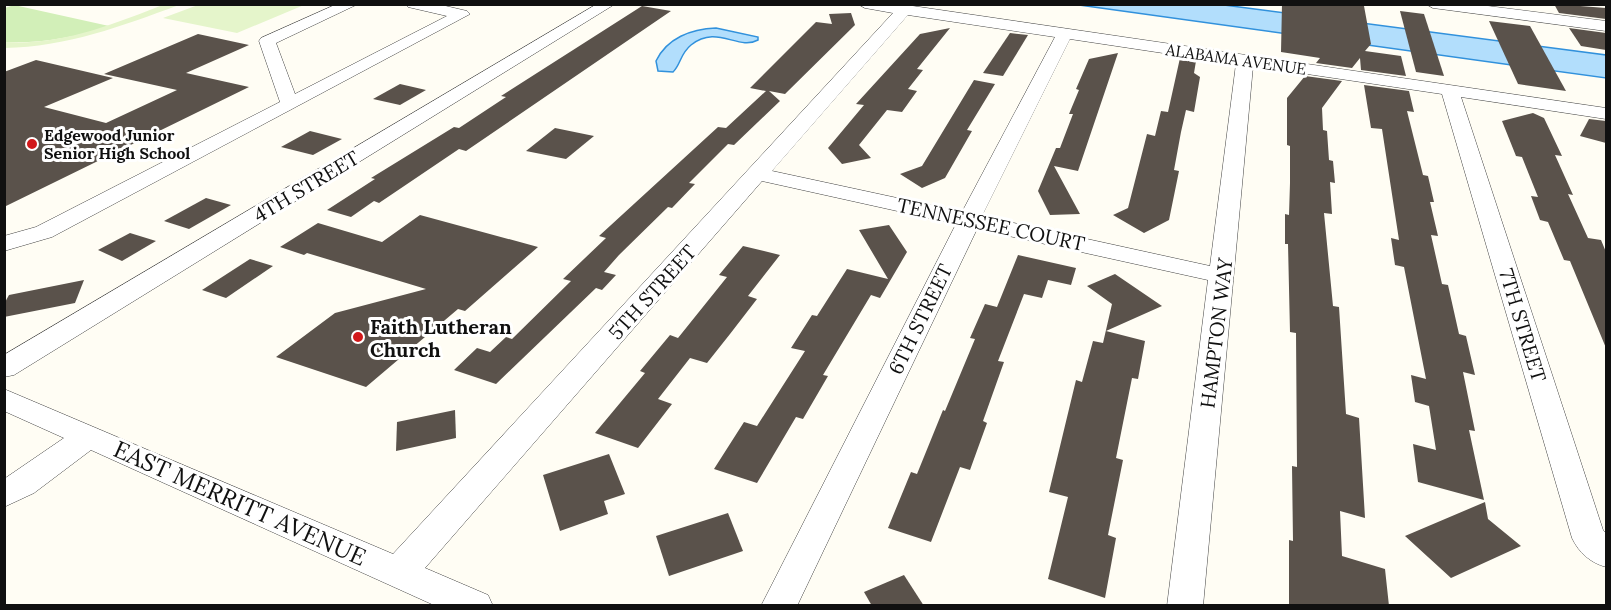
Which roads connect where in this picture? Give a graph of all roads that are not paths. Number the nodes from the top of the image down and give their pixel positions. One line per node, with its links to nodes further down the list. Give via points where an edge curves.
1 (351, 4): 12 (street, via 267,41)
2 (412, 4): 6 (street)
3 (608, 4): 18 (street, 4TH STREET)
4 (865, 4): 7 (street, ALABAMA AVENUE)
5 (1433, 4): 8 (street)
6 (444, 7): 12 (street, via 462,14)
7 (904, 10): 9 (street, ALABAMA AVENUE); 14 (street, 5TH STREET)
8 (1606, 26)
9 (1064, 34): 10 (street, ALABAMA AVENUE); 15 (street, 6TH STREET)
10 (1245, 60): 11 (street, ALABAMA AVENUE); 17 (street, HAMPTON WAY)
11 (1450, 91): 13 (street, ALABAMA AVENUE); 22 (street, 7TH STREET, via 1589,538)
12 (290, 104): 16 (street, via 44,232)
13 (1606, 114)
14 (759, 174): 15 (street, TENNESSEE COURT); 23 (street, 5TH STREET)
15 (969, 219): 17 (street, TENNESSEE COURT); 25 (street, 6TH STREET)
16 (4, 244)
17 (1223, 276): 26 (street, HAMPTON WAY)
18 (4, 368)
19 (4, 399): 20 (street, EAST MERRITT AVENUE)
20 (88, 436): 21 (street); 23 (street, EAST MERRITT AVENUE)
21 (4, 494)
22 (1606, 553)
23 (399, 572): 24 (street, EAST MERRITT AVENUE)
24 (475, 606)
25 (779, 606)
26 (1185, 606)

